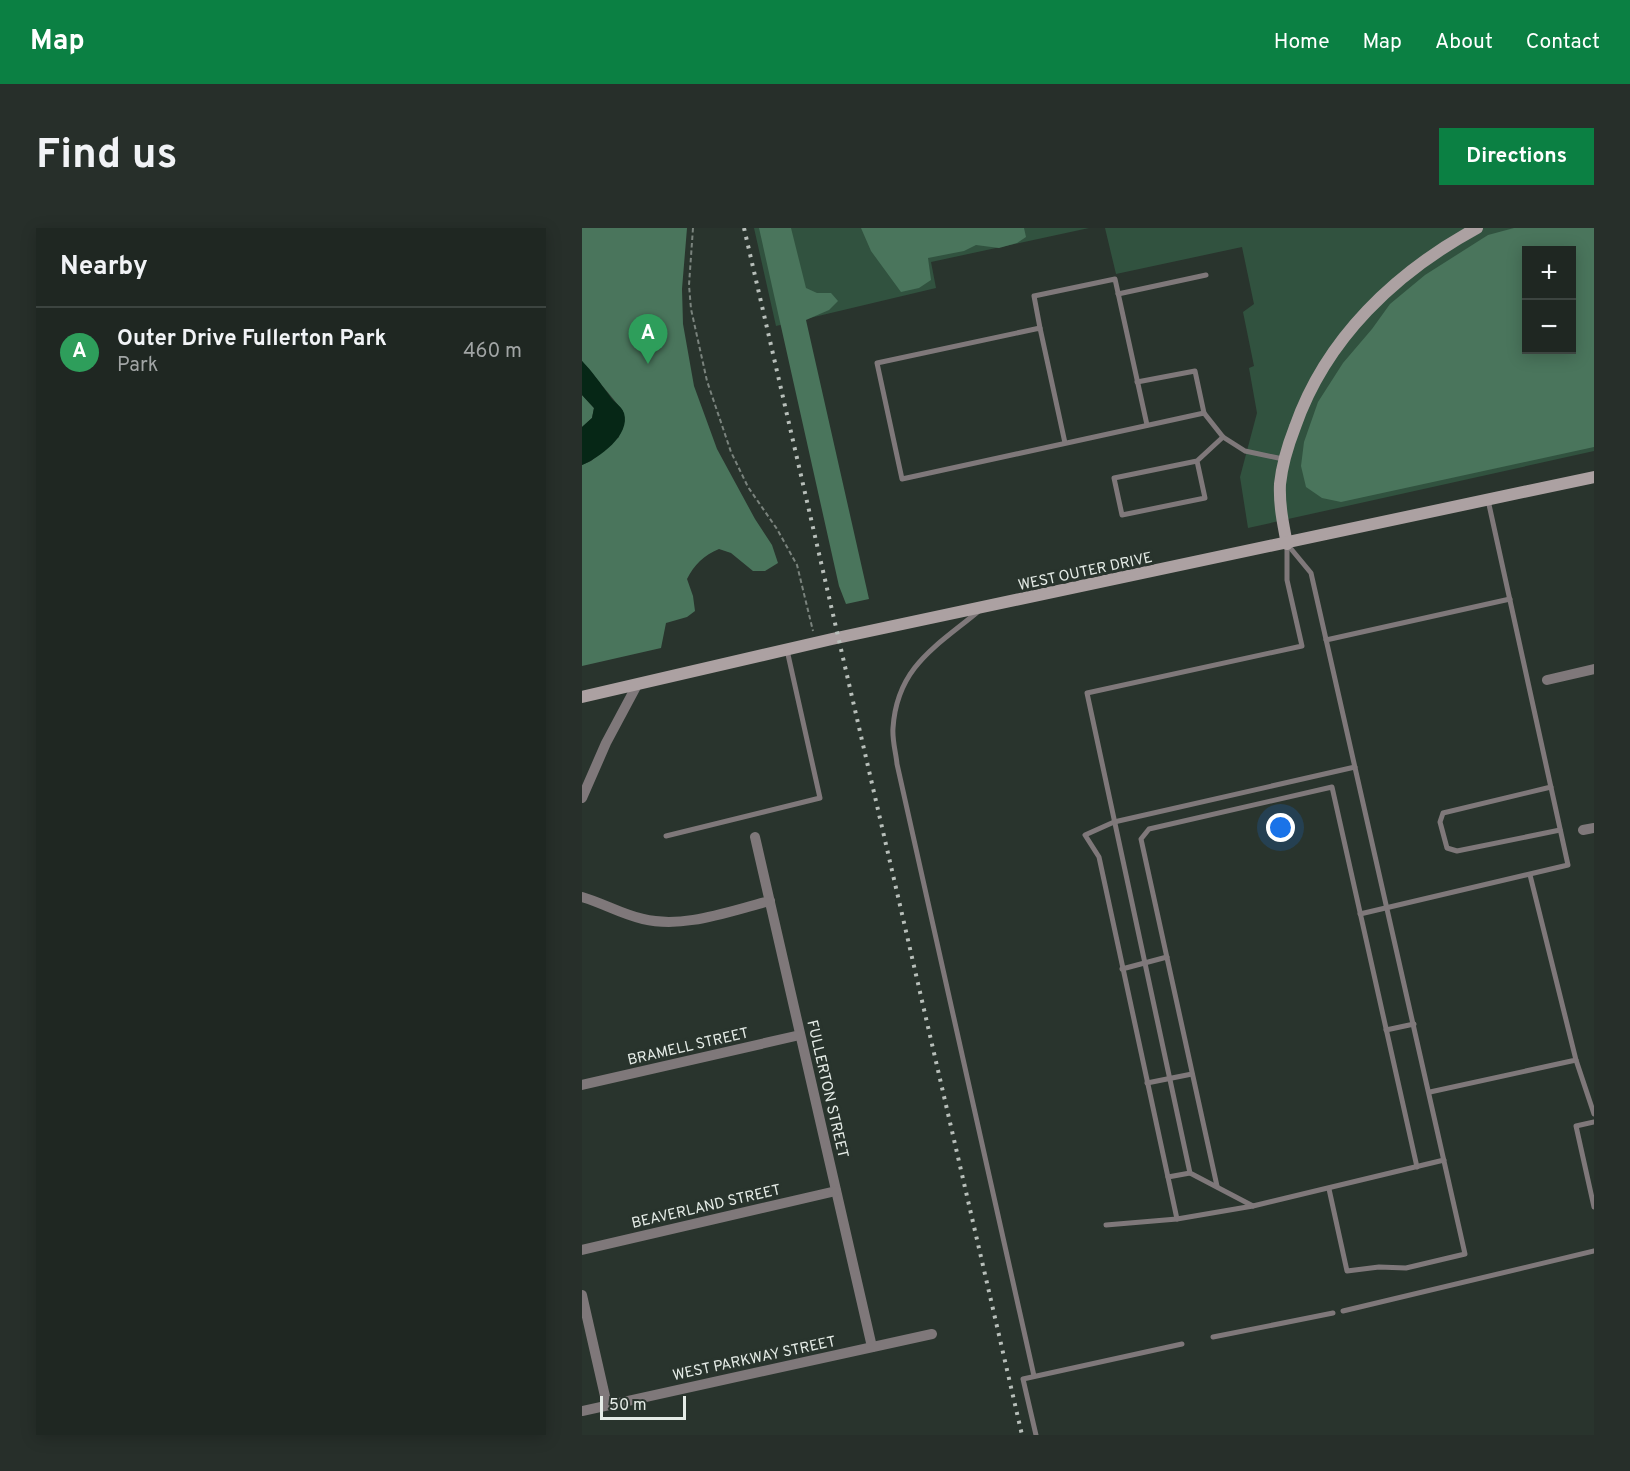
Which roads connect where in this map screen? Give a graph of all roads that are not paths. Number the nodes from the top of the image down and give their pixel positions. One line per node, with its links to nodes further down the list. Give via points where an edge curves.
1 (1476, 228): 10 (main road, via 1404,274 1353,325 1309,392)
2 (1206, 275): 3 (lane)
3 (1118, 294): 4 (lane, via 1115,279 1034,296); 5 (lane)
4 (1040, 328): 9 (lane); 9 (lane, via 877,363 902,479)
5 (1137, 382): 6 (lane, via 1195,371); 7 (lane)
6 (1204, 413): 7 (lane); 8 (lane)
7 (1147, 425): 9 (lane)
8 (1223, 437): 10 (lane, via 1245,451); 11 (lane)
9 (1065, 443)
10 (1285, 460): 14 (main road, via 1280,506)
11 (1197, 461): 11 (lane, via 1204,498 1122,515 1114,478)
12 (1594, 477): 13 (main road, WEST OUTER DRIVE)
13 (1488, 500): 14 (main road, WEST OUTER DRIVE); 15 (lane)
14 (1287, 544): 16 (main road, WEST OUTER DRIVE); 17 (lane, via 1311,573); 26 (lane, via 1287,580 1302,646 1087,693)
15 (1510, 599): 17 (lane); 24 (lane)
16 (984, 607): 18 (main road, WEST OUTER DRIVE); 69 (lane, via 924,655 914,668 903,685 892,730)
17 (1326, 640): 23 (lane)
18 (787, 650): 21 (main road, WEST OUTER DRIVE); 28 (lane, via 820,798)
19 (1594, 669): 20 (street)
20 (1547, 680)
21 (637, 685): 22 (main road, WEST OUTER DRIVE); 25 (street)
22 (582, 697)
23 (1355, 766): 26 (lane); 33 (lane)
24 (1551, 787): 27 (lane); 27 (lane, via 1443,813 1440,822 1447,848 1457,851)
25 (582, 798)
26 (1114, 822): 36 (lane); 37 (lane, via 1085,835 1100,857)
27 (1560, 830): 30 (lane, via 1568,865)
28 (666, 836)
29 (755, 837): 32 (street, FULLERTON STREET)
30 (1530, 874): 33 (lane); 41 (lane)
31 (582, 897): 32 (street, via 629,916 659,922 693,920)
32 (770, 902): 40 (street, FULLERTON STREET)
33 (1387, 907): 34 (lane); 38 (lane)
34 (1360, 914): 35 (lane, via 1332,787 1149,829 1141,839); 39 (lane)
35 (1167, 957): 36 (lane); 42 (lane)
36 (1145, 964): 37 (lane); 43 (lane)
37 (1122, 969): 44 (lane)
38 (1414, 1024): 39 (lane); 46 (lane)
39 (1386, 1030): 50 (lane)
40 (800, 1035): 45 (street, BRAMELL STREET); 55 (street, FULLERTON STREET)
41 (1576, 1059): 46 (lane); 47 (lane)
42 (1192, 1074): 43 (lane); 53 (lane)
43 (1170, 1079): 44 (lane); 51 (lane)
44 (1147, 1083): 52 (lane)
45 (582, 1085)
46 (1430, 1092): 49 (lane)
47 (1594, 1114)
48 (1594, 1122): 57 (lane, via 1576,1126)
49 (1444, 1160): 50 (lane); 54 (lane, via 1465,1254 1406,1268 1347,1271)
50 (1417, 1167): 54 (lane)
51 (1190, 1173): 52 (lane); 53 (lane)
52 (1168, 1177): 58 (lane)
53 (1217, 1186): 56 (lane)
54 (1329, 1189): 56 (lane)
55 (836, 1191): 60 (street, BEAVERLAND STREET); 68 (street, FULLERTON STREET)
56 (1253, 1206): 58 (lane)
57 (1594, 1208)
58 (1177, 1219): 59 (lane)
59 (1106, 1225)
60 (582, 1250)
61 (1594, 1251): 63 (lane)
62 (582, 1295): 70 (street)
63 (1343, 1311)
64 (1333, 1313): 66 (lane)
65 (932, 1334): 68 (street, WEST PARKWAY STREET)
66 (1213, 1337)
67 (1182, 1344): 69 (lane)
68 (872, 1347): 70 (street, WEST PARKWAY STREET)
69 (1034, 1376): 72 (lane, via 1023,1379)
70 (607, 1405): 71 (street, WEST PARKWAY STREET)
71 (582, 1411)
72 (1036, 1435)

